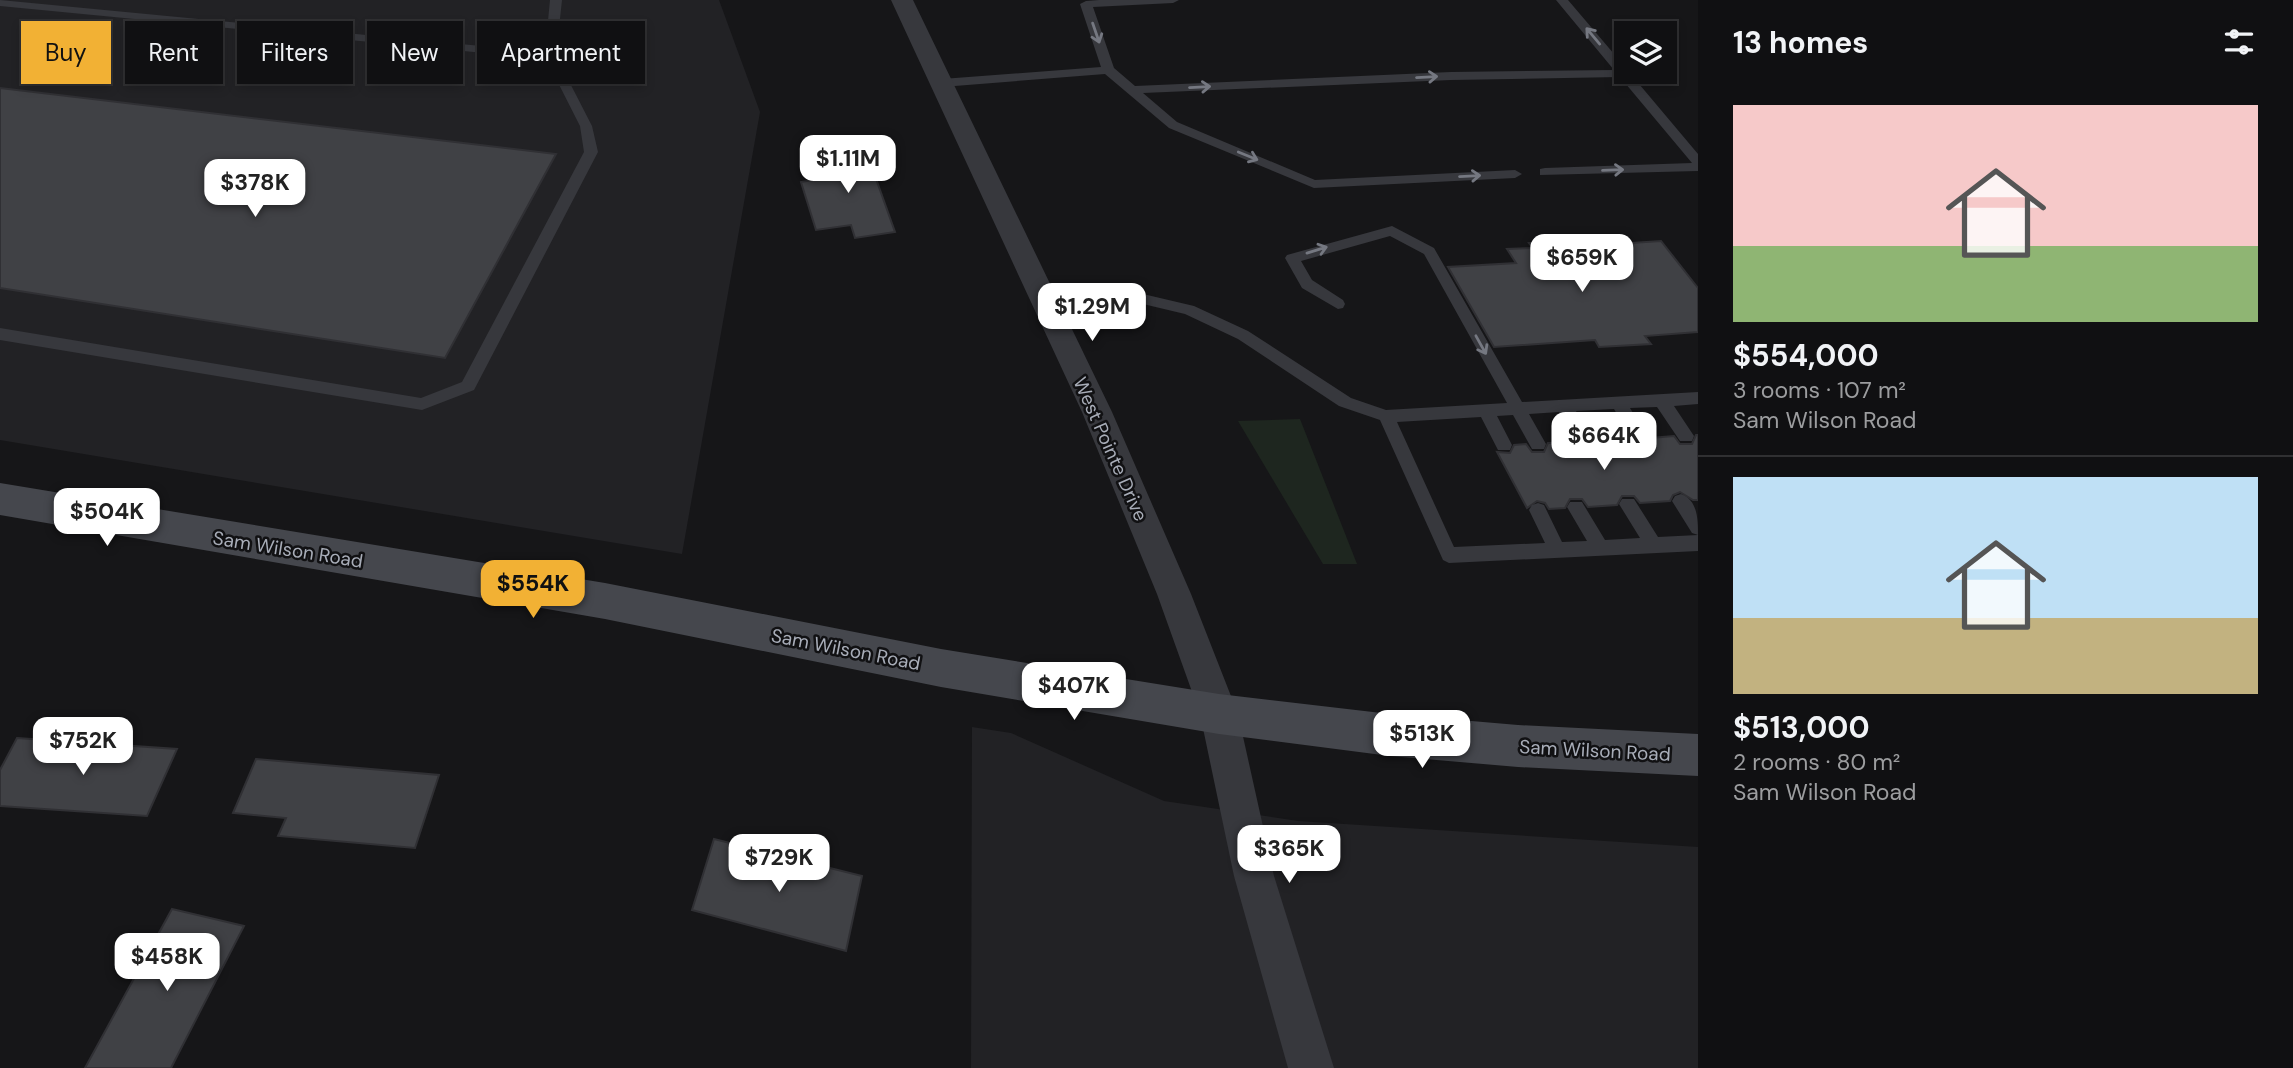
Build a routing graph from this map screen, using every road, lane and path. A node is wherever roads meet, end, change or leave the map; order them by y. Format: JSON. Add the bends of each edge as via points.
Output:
{"nodes":[{"id":1,"x":556,"y":0,"type":"edge"},
{"id":2,"x":902,"y":0,"type":"edge"},
{"id":3,"x":1173,"y":0,"type":"edge"},
{"id":4,"x":1562,"y":0,"type":"edge"},
{"id":5,"x":0,"y":3,"type":"edge"},
{"id":6,"x":554,"y":21,"type":"edge"},
{"id":7,"x":477,"y":49,"type":"edge"},
{"id":8,"x":1614,"y":62,"type":"edge"},
{"id":9,"x":1108,"y":70,"type":"junction"},
{"id":10,"x":1614,"y":73,"type":"edge"},
{"id":11,"x":942,"y":83,"type":"junction"},
{"id":12,"x":564,"y":84,"type":"edge"},
{"id":13,"x":1632,"y":84,"type":"edge"},
{"id":14,"x":1132,"y":90,"type":"junction"},
{"id":15,"x":1698,"y":165,"type":"edge"},
{"id":16,"x":1545,"y":172,"type":"dead end"},
{"id":17,"x":1516,"y":174,"type":"dead end"},
{"id":18,"x":1338,"y":304,"type":"dead end"},
{"id":19,"x":1047,"y":307,"type":"junction"},
{"id":20,"x":0,"y":334,"type":"edge"},
{"id":21,"x":1698,"y":398,"type":"edge"},
{"id":22,"x":1661,"y":400,"type":"junction"},
{"id":23,"x":1618,"y":402,"type":"junction"},
{"id":24,"x":1564,"y":405,"type":"junction"},
{"id":25,"x":1516,"y":408,"type":"junction"},
{"id":26,"x":1486,"y":410,"type":"junction"},
{"id":27,"x":1386,"y":415,"type":"junction"},
{"id":28,"x":1686,"y":436,"type":"dead end"},
{"id":29,"x":1640,"y":438,"type":"dead end"},
{"id":30,"x":1586,"y":441,"type":"dead end"},
{"id":31,"x":1538,"y":444,"type":"dead end"},
{"id":32,"x":1504,"y":445,"type":"dead end"},
{"id":33,"x":0,"y":499,"type":"edge"},
{"id":34,"x":1681,"y":501,"type":"dead end"},
{"id":35,"x":1628,"y":504,"type":"dead end"},
{"id":36,"x":1576,"y":507,"type":"dead end"},
{"id":37,"x":1538,"y":510,"type":"dead end"},
{"id":38,"x":1698,"y":528,"type":"edge"},
{"id":39,"x":1698,"y":543,"type":"edge"},
{"id":40,"x":1653,"y":545,"type":"junction"},
{"id":41,"x":1600,"y":548,"type":"junction"},
{"id":42,"x":1558,"y":551,"type":"junction"},
{"id":43,"x":1219,"y":714,"type":"junction"},
{"id":44,"x":1698,"y":755,"type":"edge"},
{"id":45,"x":1311,"y":1068,"type":"edge"}],
"edges":[{"from":1,"to":6,"type":"lane"},
{"from":2,"to":11,"type":"street","name":"West Pointe Drive"},
{"from":3,"to":9,"type":"lane","one_way":true,"via":[[1086,4]]},
{"from":8,"to":4,"type":"lane","one_way":true},
{"from":5,"to":7,"type":"lane"},
{"from":9,"to":11,"type":"lane"},
{"from":9,"to":14,"type":"lane"},
{"from":14,"to":10,"type":"lane","one_way":true},
{"from":11,"to":19,"type":"street","name":"West Pointe Drive"},
{"from":12,"to":20,"type":"lane","via":[[586,126],[592,152],[468,386],[422,404]]},
{"from":13,"to":15,"type":"lane"},
{"from":14,"to":17,"type":"lane","one_way":true,"via":[[1173,125],[1314,184]]},
{"from":16,"to":15,"type":"lane","one_way":true},
{"from":18,"to":25,"type":"lane","one_way":true,"via":[[1307,284],[1292,258],[1392,231],[1429,251]]},
{"from":19,"to":27,"type":"lane","via":[[1143,299],[1180,307],[1243,335],[1345,402]]},
{"from":19,"to":43,"type":"street","name":"West Pointe Drive","via":[[1169,582]]},
{"from":21,"to":22,"type":"lane"},
{"from":22,"to":23,"type":"lane"},
{"from":22,"to":28,"type":"lane"},
{"from":23,"to":24,"type":"lane"},
{"from":23,"to":29,"type":"lane"},
{"from":24,"to":25,"type":"lane"},
{"from":24,"to":30,"type":"lane"},
{"from":25,"to":26,"type":"lane"},
{"from":25,"to":31,"type":"lane"},
{"from":26,"to":27,"type":"lane"},
{"from":26,"to":32,"type":"lane"},
{"from":27,"to":42,"type":"lane","via":[[1449,555]]},
{"from":33,"to":43,"type":"street","name":"Sam Wilson Road","via":[[605,601],[941,668]]},
{"from":34,"to":38,"type":"lane"},
{"from":35,"to":40,"type":"lane"},
{"from":36,"to":41,"type":"lane"},
{"from":37,"to":42,"type":"lane"},
{"from":39,"to":40,"type":"lane"},
{"from":40,"to":41,"type":"lane"},
{"from":41,"to":42,"type":"lane"},
{"from":43,"to":44,"type":"street","name":"Sam Wilson Road","via":[[1505,745]]},
{"from":43,"to":45,"type":"street","name":"West Pointe Drive","via":[[1254,876]]}]}
